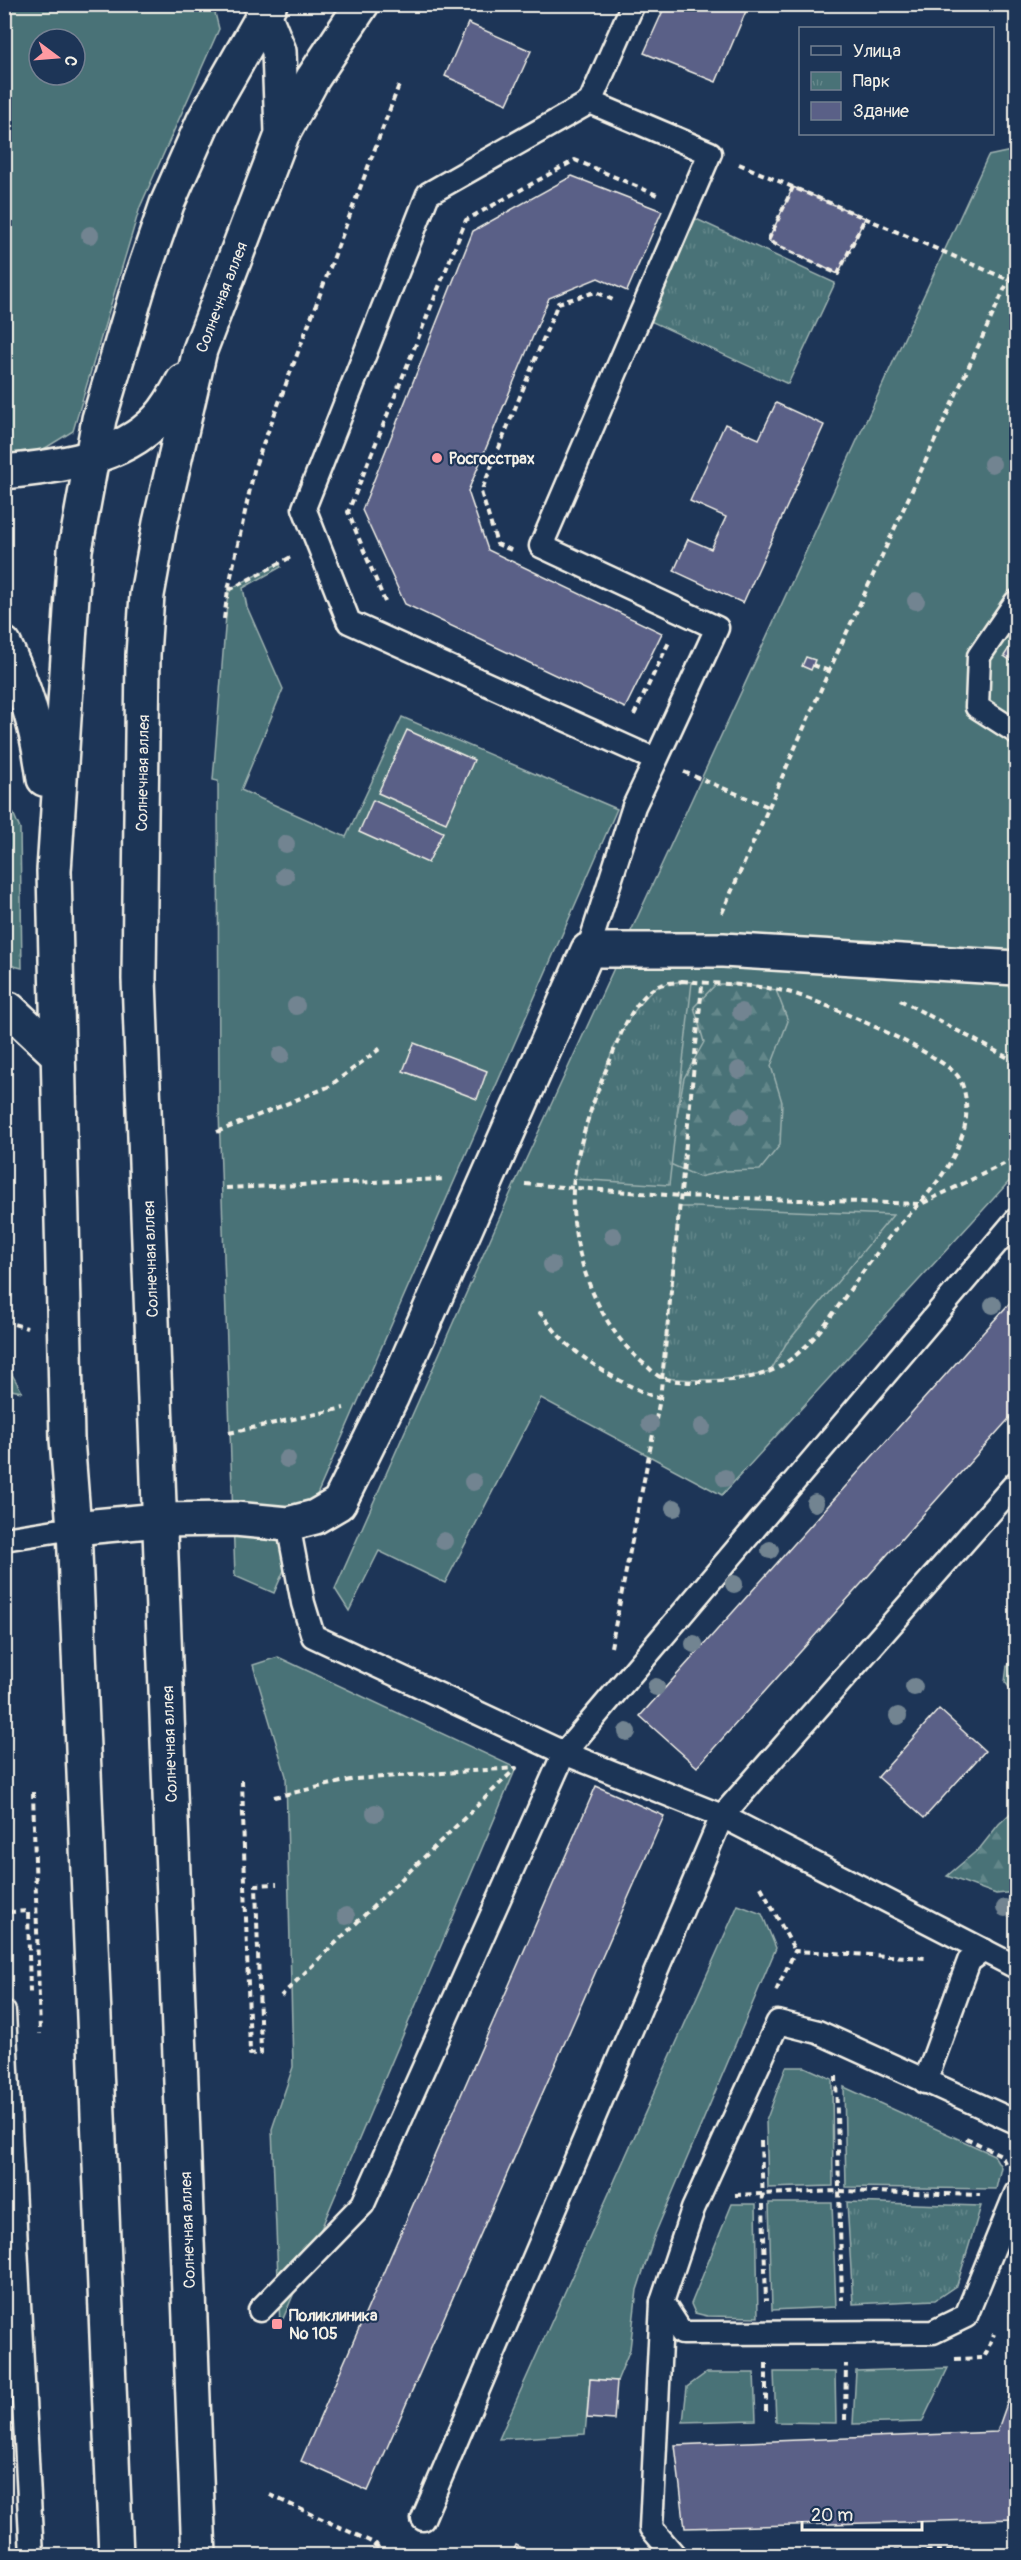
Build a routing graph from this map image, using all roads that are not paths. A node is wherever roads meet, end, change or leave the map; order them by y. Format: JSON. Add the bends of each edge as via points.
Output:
{"nodes":[{"id":1,"x":362,"y":4,"type":"edge"},
{"id":2,"x":633,"y":4,"type":"edge"},
{"id":3,"x":265,"y":7,"type":"edge"},
{"id":4,"x":590,"y":102,"type":"junction"},
{"id":5,"x":282,"y":135,"type":"junction"},
{"id":6,"x":200,"y":350,"type":"junction"},
{"id":7,"x":93,"y":455,"type":"junction"},
{"id":8,"x":4,"y":472,"type":"edge"},
{"id":9,"x":1017,"y":602,"type":"edge"},
{"id":10,"x":4,"y":644,"type":"edge"},
{"id":11,"x":1017,"y":732,"type":"edge"},
{"id":12,"x":656,"y":760,"type":"junction"},
{"id":13,"x":54,"y":870,"type":"junction"},
{"id":14,"x":588,"y":950,"type":"junction"},
{"id":15,"x":1017,"y":968,"type":"edge"},
{"id":16,"x":4,"y":1008,"type":"edge"},
{"id":17,"x":56,"y":1053,"type":"junction"},
{"id":18,"x":1017,"y":1220,"type":"edge"},
{"id":19,"x":1017,"y":1483,"type":"edge"},
{"id":20,"x":159,"y":1520,"type":"junction"},
{"id":21,"x":288,"y":1524,"type":"junction"},
{"id":22,"x":74,"y":1528,"type":"junction"},
{"id":23,"x":4,"y":1539,"type":"edge"},
{"id":24,"x":564,"y":1753,"type":"junction"},
{"id":25,"x":722,"y":1816,"type":"junction"},
{"id":26,"x":984,"y":1950,"type":"junction"},
{"id":27,"x":1017,"y":1966,"type":"edge"},
{"id":28,"x":4,"y":2012,"type":"edge"},
{"id":29,"x":925,"y":2082,"type":"junction"},
{"id":30,"x":1017,"y":2122,"type":"edge"},
{"id":31,"x":7,"y":2139,"type":"edge"},
{"id":32,"x":1017,"y":2193,"type":"edge"},
{"id":33,"x":662,"y":2302,"type":"junction"},
{"id":34,"x":260,"y":2310,"type":"dead end"},
{"id":35,"x":423,"y":2519,"type":"dead end"},
{"id":36,"x":32,"y":2556,"type":"edge"},
{"id":37,"x":116,"y":2556,"type":"edge"},
{"id":38,"x":200,"y":2556,"type":"edge"},
{"id":39,"x":675,"y":2556,"type":"edge"}],
"edges":[{"from":1,"to":5,"type":"main road","name":"Солнечная аллея","via":[[313,78]]},
{"from":2,"to":4,"type":"lane"},
{"from":3,"to":5,"type":"main road","via":[[279,51]]},
{"from":3,"to":7,"type":"main road","via":[[204,120],[167,204],[106,394]]},
{"from":4,"to":12,"type":"lane","via":[[710,153],[541,546],[717,628]]},
{"from":4,"to":12,"type":"lane","via":[[428,194],[304,508],[349,622]]},
{"from":5,"to":6,"type":"main road","name":"Солнечная аллея"},
{"from":6,"to":7,"type":"main road","via":[[158,419],[139,436]]},
{"from":6,"to":20,"type":"main road","name":"Солнечная аллея","via":[[160,523],[147,595],[143,655],[139,980]]},
{"from":7,"to":8,"type":"main road","via":[[46,468]]},
{"from":7,"to":13,"type":"main road","via":[[75,550]]},
{"from":9,"to":11,"type":"lane","via":[[979,656],[977,707]]},
{"from":10,"to":13,"type":"main road","via":[[24,684],[39,738]]},
{"from":12,"to":14,"type":"lane","via":[[634,806]]},
{"from":13,"to":17,"type":"main road"},
{"from":14,"to":15,"type":"main road","via":[[706,950]]},
{"from":14,"to":21,"type":"main road","via":[[391,1398],[339,1503],[315,1517]]},
{"from":16,"to":17,"type":"main road"},
{"from":17,"to":22,"type":"main road","via":[[67,1439]]},
{"from":18,"to":24,"type":"lane"},
{"from":19,"to":25,"type":"lane"},
{"from":20,"to":21,"type":"main road","via":[[235,1519]]},
{"from":20,"to":22,"type":"main road"},
{"from":20,"to":38,"type":"main road","name":"Солнечная аллея"},
{"from":21,"to":24,"type":"lane","via":[[313,1636]]},
{"from":22,"to":23,"type":"lane"},
{"from":22,"to":37,"type":"main road"},
{"from":24,"to":25,"type":"lane"},
{"from":24,"to":34,"type":"lane","via":[[363,2204]]},
{"from":25,"to":26,"type":"lane"},
{"from":25,"to":35,"type":"lane"},
{"from":26,"to":27,"type":"lane"},
{"from":26,"to":29,"type":"lane","via":[[969,1961]]},
{"from":28,"to":31,"type":"lane"},
{"from":29,"to":30,"type":"lane"},
{"from":29,"to":33,"type":"lane","via":[[818,2032],[778,2022],[693,2209]]},
{"from":31,"to":36,"type":"lane"},
{"from":32,"to":33,"type":"lane","via":[[966,2316],[933,2332],[682,2333]]},
{"from":33,"to":39,"type":"lane","via":[[651,2528]]}]}
